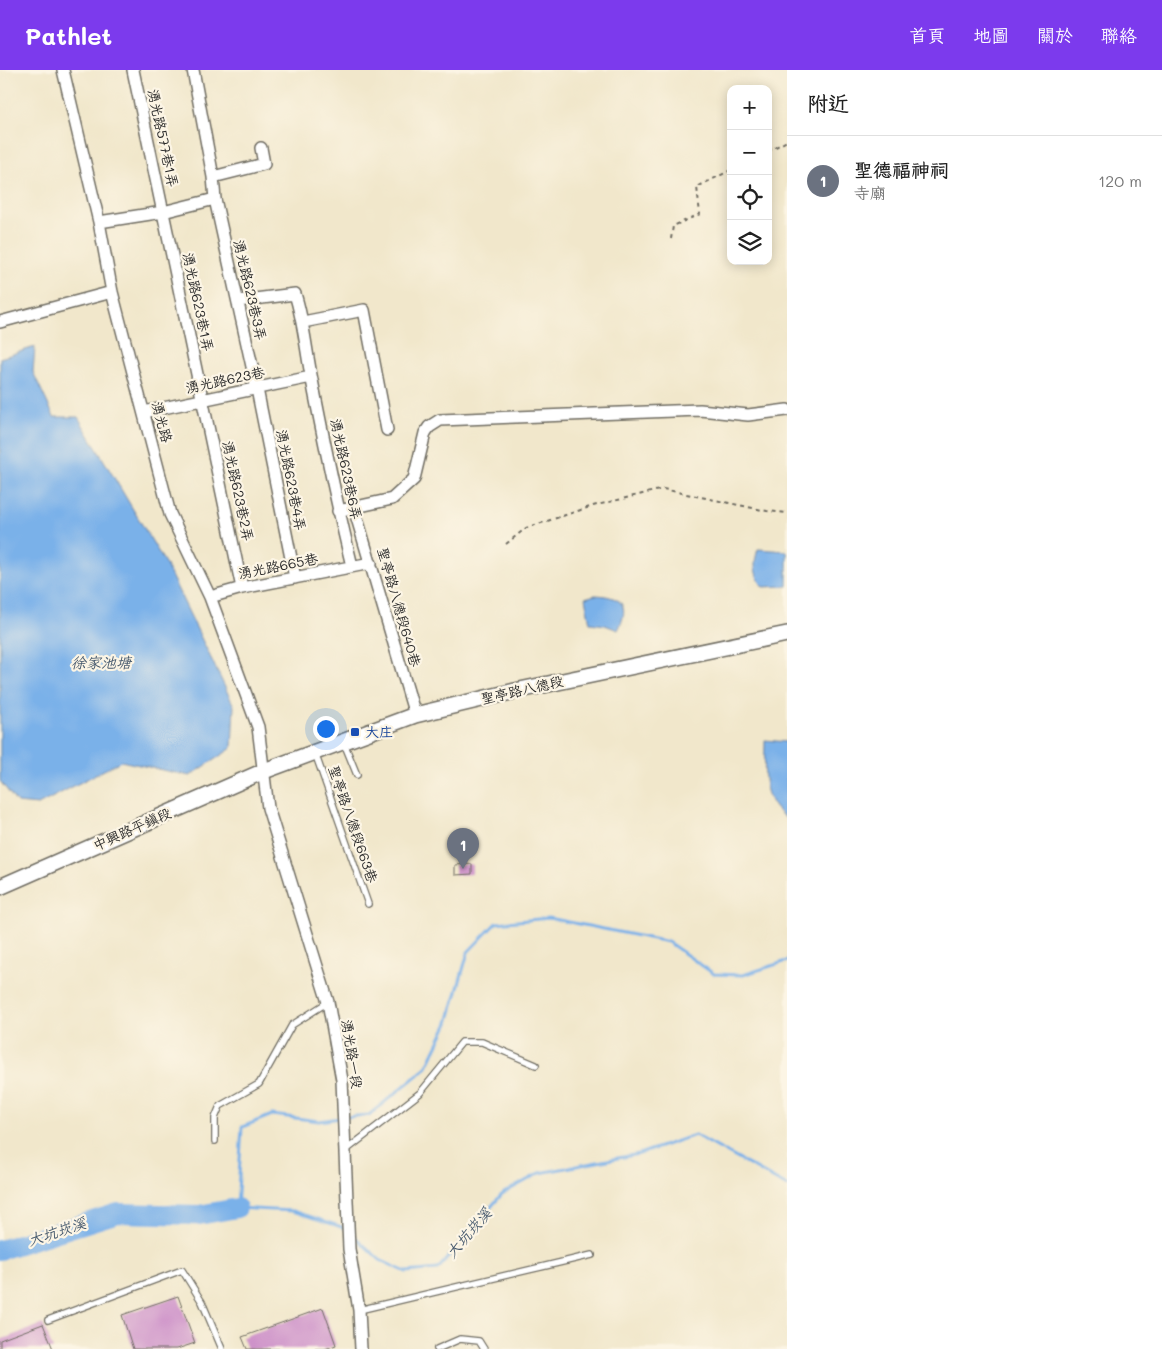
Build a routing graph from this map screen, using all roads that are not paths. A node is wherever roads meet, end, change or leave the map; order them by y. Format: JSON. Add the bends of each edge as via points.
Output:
{"nodes":[{"id":1,"x":63,"y":70,"type":"edge"},
{"id":2,"x":133,"y":70,"type":"edge"},
{"id":3,"x":193,"y":70,"type":"edge"},
{"id":4,"x":260,"y":148,"type":"dead end"},
{"id":5,"x":213,"y":177,"type":"junction"},
{"id":6,"x":214,"y":199,"type":"junction"},
{"id":7,"x":163,"y":212,"type":"junction"},
{"id":8,"x":99,"y":222,"type":"junction"},
{"id":9,"x":112,"y":292,"type":"junction"},
{"id":10,"x":238,"y":301,"type":"junction"},
{"id":11,"x":0,"y":322,"type":"edge"},
{"id":12,"x":303,"y":322,"type":"junction"},
{"id":13,"x":312,"y":378,"type":"junction"},
{"id":14,"x":257,"y":389,"type":"junction"},
{"id":15,"x":204,"y":400,"type":"junction"},
{"id":16,"x":787,"y":410,"type":"edge"},
{"id":17,"x":144,"y":412,"type":"junction"},
{"id":18,"x":387,"y":430,"type":"dead end"},
{"id":19,"x":354,"y":508,"type":"junction"},
{"id":20,"x":338,"y":511,"type":"junction"},
{"id":21,"x":371,"y":563,"type":"junction"},
{"id":22,"x":352,"y":566,"type":"junction"},
{"id":23,"x":295,"y":578,"type":"junction"},
{"id":24,"x":242,"y":588,"type":"junction"},
{"id":25,"x":210,"y":597,"type":"junction"},
{"id":26,"x":787,"y":634,"type":"edge"},
{"id":27,"x":415,"y":715,"type":"junction"},
{"id":28,"x":343,"y":741,"type":"junction"},
{"id":29,"x":315,"y":753,"type":"junction"},
{"id":30,"x":264,"y":772,"type":"junction"},
{"id":31,"x":358,"y":774,"type":"dead end"},
{"id":32,"x":0,"y":887,"type":"edge"},
{"id":33,"x":368,"y":904,"type":"dead end"},
{"id":34,"x":328,"y":1002,"type":"junction"},
{"id":35,"x":536,"y":1065,"type":"dead end"},
{"id":36,"x":215,"y":1142,"type":"dead end"},
{"id":37,"x":345,"y":1151,"type":"junction"},
{"id":38,"x":592,"y":1255,"type":"dead end"},
{"id":39,"x":359,"y":1310,"type":"junction"},
{"id":40,"x":48,"y":1320,"type":"dead end"},
{"id":41,"x":222,"y":1349,"type":"edge"},
{"id":42,"x":360,"y":1349,"type":"edge"},
{"id":43,"x":437,"y":1349,"type":"edge"},
{"id":44,"x":484,"y":1349,"type":"edge"}],
"edges":[{"from":1,"to":8,"type":"street","name":"湧光路"},
{"from":2,"to":7,"type":"street","name":"湧光路577巷1弄"},
{"from":3,"to":5,"type":"street","name":"湧光路623巷3弄"},
{"from":4,"to":5,"type":"street","via":[[264,164]]},
{"from":5,"to":6,"type":"street","name":"湧光路623巷3弄"},
{"from":6,"to":7,"type":"street"},
{"from":6,"to":10,"type":"street","name":"湧光路623巷3弄"},
{"from":7,"to":8,"type":"street"},
{"from":7,"to":15,"type":"street","name":"湧光路623巷1弄"},
{"from":8,"to":9,"type":"street","name":"湧光路"},
{"from":9,"to":11,"type":"street"},
{"from":9,"to":17,"type":"street","name":"湧光路"},
{"from":10,"to":12,"type":"street","name":"湧光路623巷6弄","via":[[295,294]]},
{"from":10,"to":14,"type":"street","name":"湧光路623巷3弄"},
{"from":12,"to":13,"type":"street","name":"湧光路623巷6弄"},
{"from":12,"to":18,"type":"street","via":[[364,310]]},
{"from":13,"to":14,"type":"street","name":"湧光路623巷"},
{"from":13,"to":20,"type":"street","name":"湧光路623巷6弄"},
{"from":14,"to":15,"type":"street","name":"湧光路623巷"},
{"from":14,"to":23,"type":"street","name":"湧光路623巷4弄"},
{"from":15,"to":17,"type":"street","name":"湧光路623巷"},
{"from":15,"to":24,"type":"street","name":"湧光路623巷2弄"},
{"from":16,"to":19,"type":"street","via":[[748,414],[700,410],[440,420],[425,433],[414,479],[392,499]]},
{"from":17,"to":25,"type":"street","name":"湧光路","via":[[170,514]]},
{"from":19,"to":20,"type":"street"},
{"from":19,"to":21,"type":"street","name":"聖亭路八德段640巷"},
{"from":20,"to":22,"type":"street","name":"湧光路623巷6弄"},
{"from":21,"to":22,"type":"street","name":"湧光路665巷"},
{"from":21,"to":27,"type":"street","name":"聖亭路八德段640巷"},
{"from":22,"to":23,"type":"street","name":"湧光路665巷"},
{"from":23,"to":24,"type":"street","name":"湧光路665巷"},
{"from":24,"to":25,"type":"street","name":"湧光路665巷"},
{"from":25,"to":30,"type":"street","name":"湧光路","via":[[258,727]]},
{"from":26,"to":27,"type":"street","name":"聖亭路八德段"},
{"from":27,"to":28,"type":"street","name":"聖亭路八德段"},
{"from":28,"to":29,"type":"street","name":"聖亭路八德段"},
{"from":28,"to":31,"type":"lane"},
{"from":29,"to":30,"type":"street","name":"聖亭路八德段"},
{"from":29,"to":33,"type":"lane","name":"聖亭路八德段663巷"},
{"from":30,"to":32,"type":"street","name":"中興路平鎮段"},
{"from":30,"to":34,"type":"street","name":"湧光路一段","via":[[268,808]]},
{"from":34,"to":36,"type":"lane","via":[[292,1025],[259,1084],[220,1106],[215,1118]]},
{"from":34,"to":37,"type":"street","name":"湧光路一段","via":[[342,1080]]},
{"from":35,"to":37,"type":"lane","via":[[482,1042],[462,1042],[420,1093]]},
{"from":37,"to":39,"type":"street","name":"湧光路一段","via":[[349,1249]]},
{"from":38,"to":39,"type":"lane"},
{"from":39,"to":42,"type":"street","name":"湧光路一段"},
{"from":40,"to":41,"type":"lane","via":[[182,1270],[202,1302]]},
{"from":43,"to":44,"type":"lane","via":[[460,1339],[479,1341]]}]}
